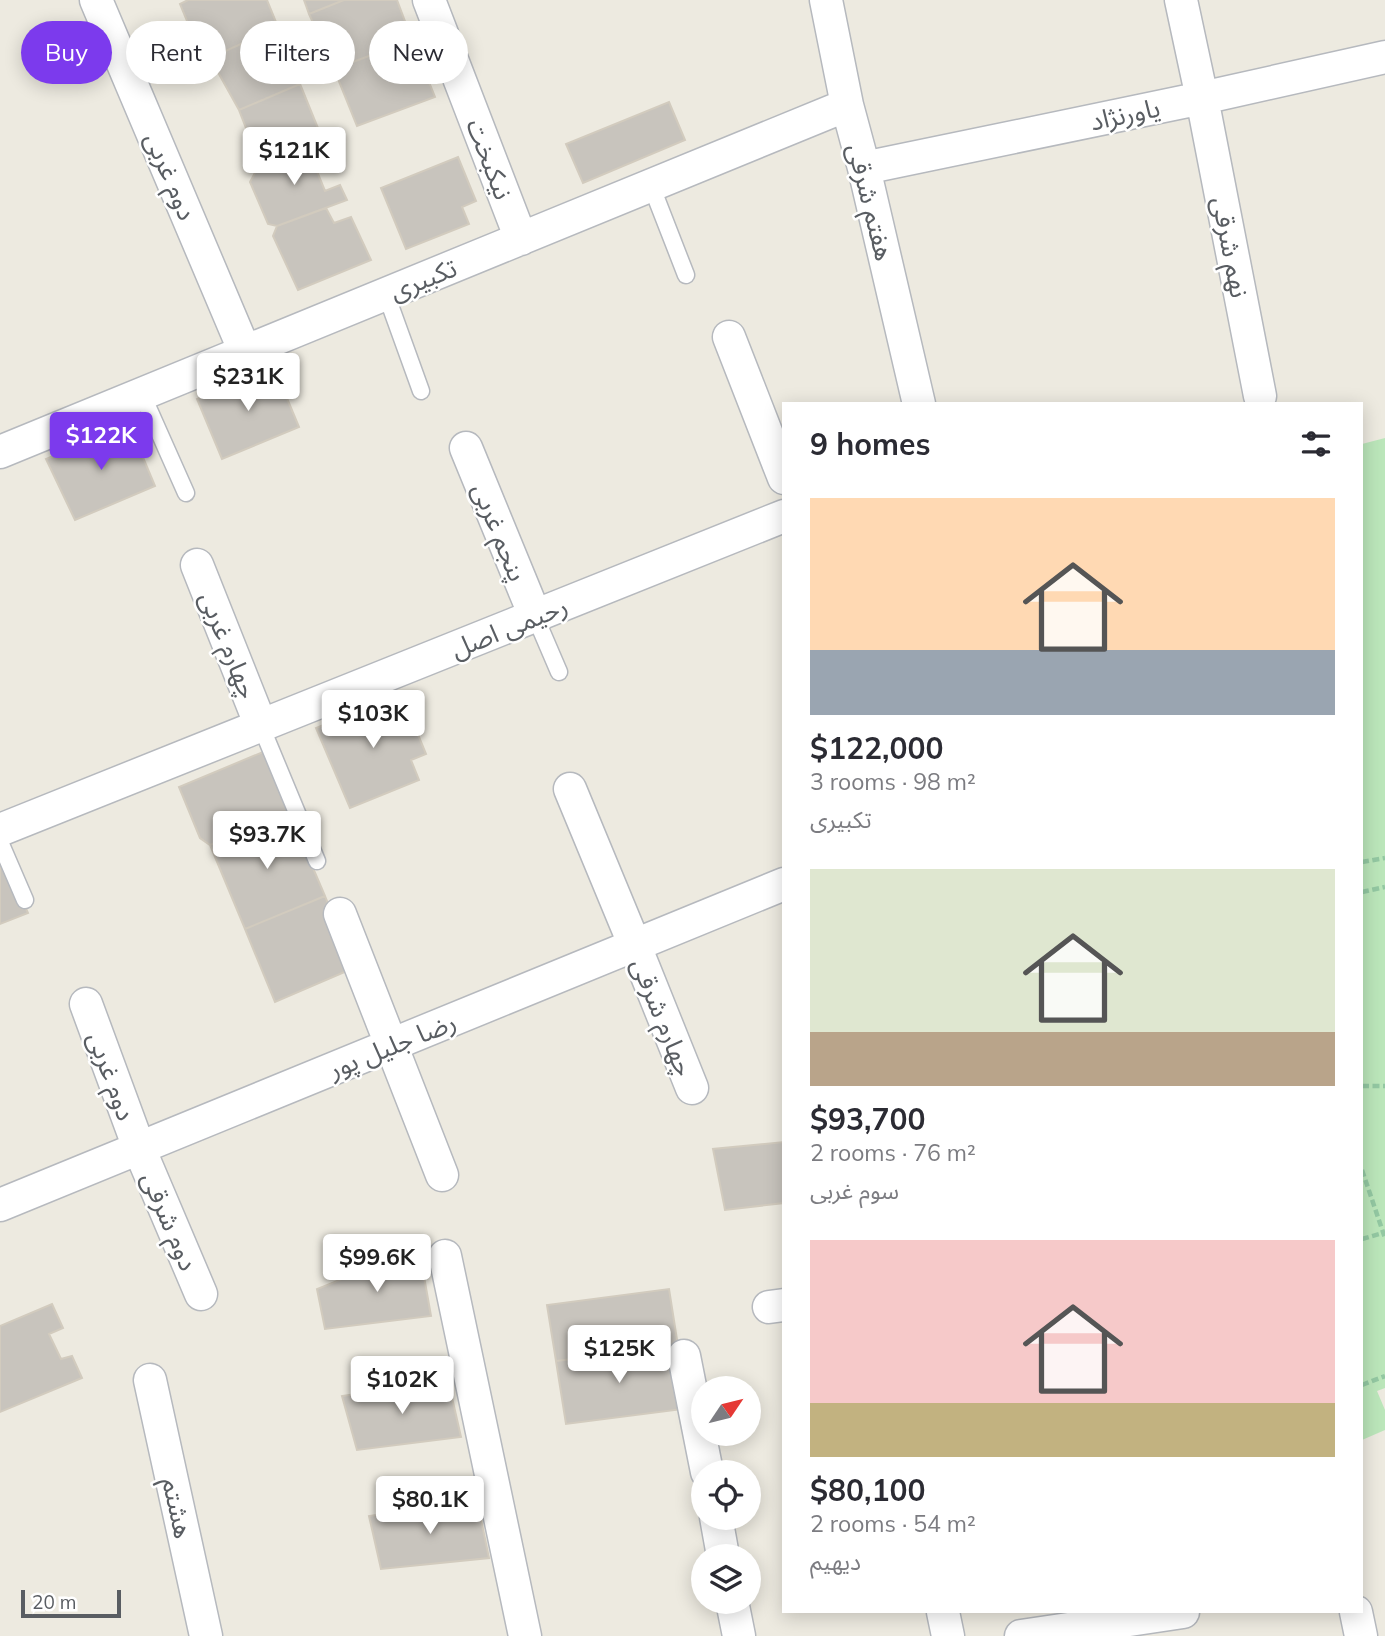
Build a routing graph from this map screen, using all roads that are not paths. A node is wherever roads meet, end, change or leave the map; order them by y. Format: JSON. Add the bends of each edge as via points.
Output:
{"nodes":[{"id":1,"x":96,"y":0,"type":"edge"},
{"id":2,"x":429,"y":0,"type":"edge"},
{"id":3,"x":826,"y":0,"type":"edge"},
{"id":4,"x":1181,"y":0,"type":"edge"},
{"id":5,"x":1385,"y":57,"type":"edge"},
{"id":6,"x":1202,"y":98,"type":"junction"},
{"id":7,"x":847,"y":105,"type":"junction"},
{"id":8,"x":864,"y":168,"type":"junction"},
{"id":9,"x":651,"y":185,"type":"junction"},
{"id":10,"x":520,"y":239,"type":"junction"},
{"id":11,"x":686,"y":275,"type":"dead end"},
{"id":12,"x":386,"y":294,"type":"junction"},
{"id":13,"x":729,"y":337,"type":"dead end"},
{"id":14,"x":245,"y":352,"type":"junction"},
{"id":15,"x":421,"y":391,"type":"dead end"},
{"id":16,"x":142,"y":394,"type":"junction"},
{"id":17,"x":1260,"y":396,"type":"dead end"},
{"id":18,"x":919,"y":402,"type":"edge"},
{"id":19,"x":466,"y":448,"type":"dead end"},
{"id":20,"x":0,"y":452,"type":"edge"},
{"id":21,"x":782,"y":473,"type":"edge"},
{"id":22,"x":186,"y":493,"type":"dead end"},
{"id":23,"x":782,"y":517,"type":"edge"},
{"id":24,"x":197,"y":565,"type":"dead end"},
{"id":25,"x":535,"y":616,"type":"junction"},
{"id":26,"x":559,"y":672,"type":"dead end"},
{"id":27,"x":261,"y":726,"type":"junction"},
{"id":28,"x":569,"y":789,"type":"dead end"},
{"id":29,"x":0,"y":830,"type":"edge"},
{"id":30,"x":0,"y":842,"type":"edge"},
{"id":31,"x":317,"y":862,"type":"dead end"},
{"id":32,"x":782,"y":885,"type":"edge"},
{"id":33,"x":25,"y":900,"type":"dead end"},
{"id":34,"x":340,"y":914,"type":"dead end"},
{"id":35,"x":635,"y":946,"type":"junction"},
{"id":36,"x":86,"y":1004,"type":"dead end"},
{"id":37,"x":392,"y":1045,"type":"junction"},
{"id":38,"x":692,"y":1088,"type":"dead end"},
{"id":39,"x":139,"y":1148,"type":"junction"},
{"id":40,"x":442,"y":1175,"type":"dead end"},
{"id":41,"x":0,"y":1205,"type":"edge"},
{"id":42,"x":445,"y":1256,"type":"dead end"},
{"id":43,"x":201,"y":1294,"type":"dead end"},
{"id":44,"x":684,"y":1356,"type":"dead end"},
{"id":45,"x":149,"y":1380,"type":"dead end"},
{"id":46,"x":705,"y":1460,"type":"edge"},
{"id":47,"x":943,"y":1613,"type":"edge"},
{"id":48,"x":1177,"y":1613,"type":"edge"},
{"id":49,"x":1356,"y":1613,"type":"edge"},
{"id":50,"x":735,"y":1614,"type":"edge"},
{"id":51,"x":1065,"y":1633,"type":"edge"},
{"id":52,"x":206,"y":1636,"type":"edge"},
{"id":53,"x":525,"y":1636,"type":"edge"},
{"id":54,"x":739,"y":1636,"type":"edge"},
{"id":55,"x":948,"y":1636,"type":"edge"},
{"id":56,"x":1021,"y":1636,"type":"edge"},
{"id":57,"x":1361,"y":1636,"type":"edge"}],
"edges":[{"from":1,"to":14,"type":"street","name":"دوم غربی"},
{"from":2,"to":10,"type":"street","name":"نیکبخت"},
{"from":3,"to":7,"type":"street","name":"هفتم شرقی"},
{"from":4,"to":6,"type":"street","name":"نهم شرقی"},
{"from":5,"to":6,"type":"street","name":"یاورنژاد"},
{"from":6,"to":8,"type":"street","name":"یاورنژاد"},
{"from":6,"to":17,"type":"street","name":"نهم شرقی"},
{"from":7,"to":8,"type":"street","name":"هفتم شرقی"},
{"from":7,"to":9,"type":"street","name":"تکبیری"},
{"from":8,"to":18,"type":"street","name":"هفتم شرقی"},
{"from":9,"to":10,"type":"street","name":"تکبیری"},
{"from":9,"to":11,"type":"lane"},
{"from":10,"to":12,"type":"street","name":"تکبیری"},
{"from":12,"to":14,"type":"street","name":"تکبیری"},
{"from":12,"to":15,"type":"lane"},
{"from":13,"to":21,"type":"street"},
{"from":14,"to":16,"type":"street","name":"تکبیری"},
{"from":16,"to":20,"type":"street","name":"تکبیری"},
{"from":16,"to":22,"type":"lane"},
{"from":19,"to":25,"type":"street","name":"پنجم غربی"},
{"from":23,"to":25,"type":"street","name":"رحیمی اصل"},
{"from":24,"to":27,"type":"street","name":"چهارم غربی"},
{"from":25,"to":26,"type":"lane"},
{"from":25,"to":27,"type":"street","name":"رحیمی اصل"},
{"from":27,"to":29,"type":"street","name":"رحیمی اصل"},
{"from":27,"to":31,"type":"lane"},
{"from":28,"to":35,"type":"street"},
{"from":30,"to":33,"type":"lane"},
{"from":32,"to":35,"type":"street","name":"رضا جلیل پور"},
{"from":34,"to":37,"type":"street"},
{"from":35,"to":37,"type":"street","name":"رضا جلیل پور"},
{"from":35,"to":38,"type":"street","name":"چهارم شرقی"},
{"from":36,"to":39,"type":"street","name":"دوم غربی"},
{"from":37,"to":39,"type":"street","name":"رضا جلیل پور"},
{"from":37,"to":40,"type":"street"},
{"from":39,"to":41,"type":"street","name":"رضا جلیل پور"},
{"from":39,"to":43,"type":"street","name":"دوم شرقی"},
{"from":42,"to":53,"type":"street"},
{"from":44,"to":46,"type":"street"},
{"from":45,"to":52,"type":"street","name":"هشتم"},
{"from":47,"to":55,"type":"street"},
{"from":48,"to":51,"type":"street"},
{"from":49,"to":57,"type":"street"},
{"from":50,"to":54,"type":"street"},
{"from":51,"to":56,"type":"street"}]}
